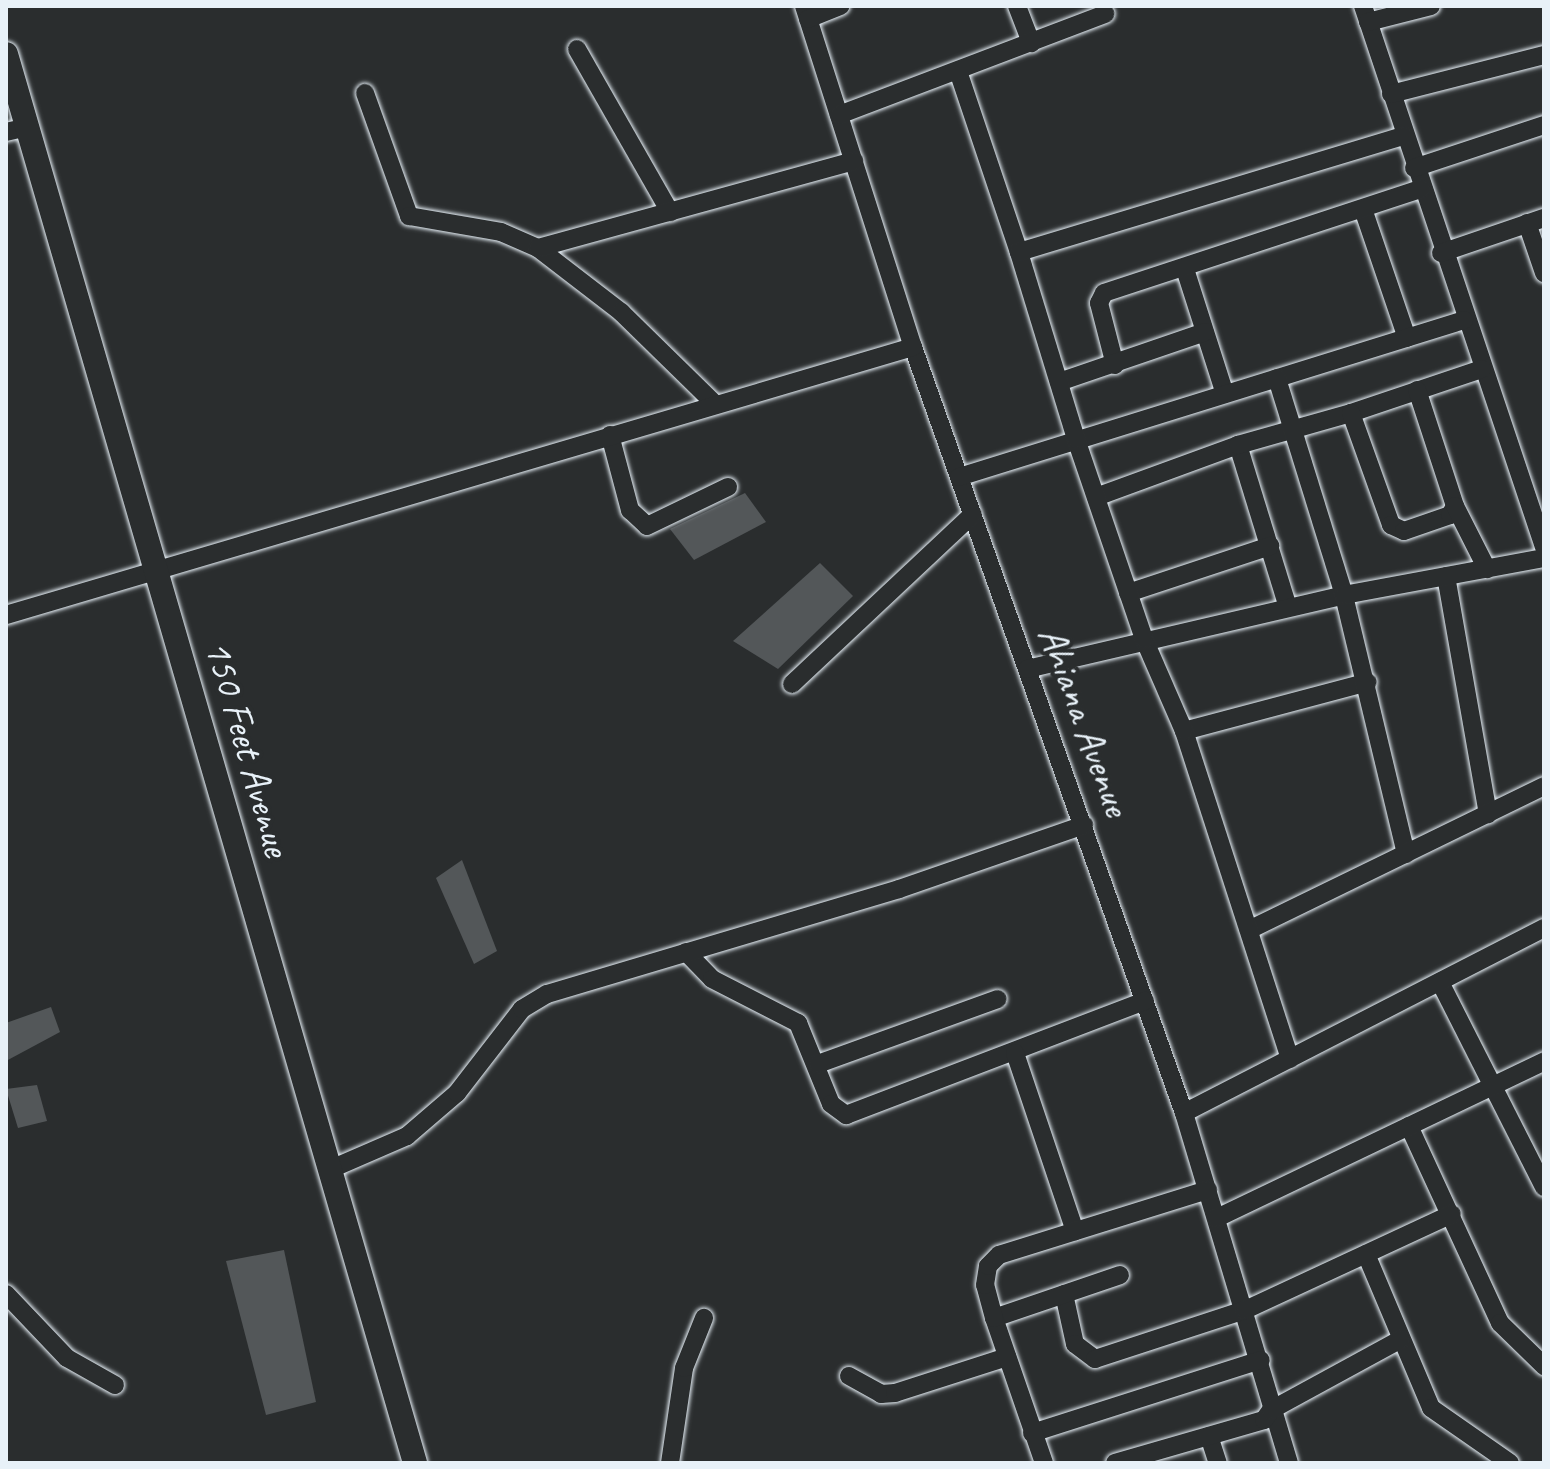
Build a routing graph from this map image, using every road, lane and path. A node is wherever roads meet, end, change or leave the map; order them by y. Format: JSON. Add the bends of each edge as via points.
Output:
{"nodes":[{"id":1,"x":841,"y":6,"type":"edge"},
{"id":2,"x":1017,"y":6,"type":"edge"},
{"id":3,"x":1431,"y":6,"type":"edge"},
{"id":4,"x":806,"y":12,"type":"edge"},
{"id":5,"x":1105,"y":14,"type":"dead end"},
{"id":6,"x":1365,"y":14,"type":"edge"},
{"id":7,"x":1031,"y":43,"type":"junction"},
{"id":8,"x":577,"y":49,"type":"dead end"},
{"id":9,"x":6,"y":54,"type":"edge"},
{"id":10,"x":1544,"y":55,"type":"edge"},
{"id":11,"x":958,"y":71,"type":"junction"},
{"id":12,"x":365,"y":93,"type":"dead end"},
{"id":13,"x":1391,"y":94,"type":"junction"},
{"id":14,"x":839,"y":115,"type":"junction"},
{"id":15,"x":1544,"y":125,"type":"edge"},
{"id":16,"x":17,"y":129,"type":"edge"},
{"id":17,"x":1404,"y":136,"type":"junction"},
{"id":18,"x":854,"y":161,"type":"junction"},
{"id":19,"x":1414,"y":168,"type":"junction"},
{"id":20,"x":1421,"y":189,"type":"junction"},
{"id":21,"x":1363,"y":209,"type":"junction"},
{"id":22,"x":670,"y":212,"type":"junction"},
{"id":23,"x":1535,"y":220,"type":"edge"},
{"id":24,"x":538,"y":248,"type":"junction"},
{"id":25,"x":1019,"y":252,"type":"junction"},
{"id":26,"x":1441,"y":253,"type":"junction"},
{"id":27,"x":1185,"y":269,"type":"junction"},
{"id":28,"x":1544,"y":273,"type":"edge"},
{"id":29,"x":1464,"y":320,"type":"junction"},
{"id":30,"x":1205,"y":332,"type":"junction"},
{"id":31,"x":1407,"y":338,"type":"junction"},
{"id":32,"x":913,"y":347,"type":"junction"},
{"id":33,"x":1115,"y":365,"type":"junction"},
{"id":34,"x":1482,"y":369,"type":"junction"},
{"id":35,"x":1277,"y":378,"type":"junction"},
{"id":36,"x":1059,"y":382,"type":"junction"},
{"id":37,"x":1417,"y":390,"type":"junction"},
{"id":38,"x":1225,"y":394,"type":"junction"},
{"id":39,"x":715,"y":404,"type":"junction"},
{"id":40,"x":1351,"y":413,"type":"junction"},
{"id":41,"x":1292,"y":428,"type":"junction"},
{"id":42,"x":610,"y":435,"type":"junction"},
{"id":43,"x":1076,"y":439,"type":"junction"},
{"id":44,"x":1238,"y":445,"type":"junction"},
{"id":45,"x":959,"y":477,"type":"junction"},
{"id":46,"x":728,"y":487,"type":"dead end"},
{"id":47,"x":1096,"y":497,"type":"junction"},
{"id":48,"x":1455,"y":506,"type":"junction"},
{"id":49,"x":973,"y":514,"type":"junction"},
{"id":50,"x":1270,"y":546,"type":"junction"},
{"id":51,"x":1544,"y":547,"type":"edge"},
{"id":52,"x":1544,"y":558,"type":"edge"},
{"id":53,"x":156,"y":567,"type":"junction"},
{"id":54,"x":1487,"y":569,"type":"junction"},
{"id":55,"x":1446,"y":576,"type":"junction"},
{"id":56,"x":1128,"y":593,"type":"junction"},
{"id":57,"x":1344,"y":595,"type":"junction"},
{"id":58,"x":1288,"y":608,"type":"junction"},
{"id":59,"x":6,"y":615,"type":"edge"},
{"id":60,"x":1144,"y":639,"type":"junction"},
{"id":61,"x":1027,"y":669,"type":"junction"},
{"id":62,"x":1368,"y":682,"type":"junction"},
{"id":63,"x":792,"y":684,"type":"dead end"},
{"id":64,"x":1184,"y":731,"type":"junction"},
{"id":65,"x":1544,"y":786,"type":"edge"},
{"id":66,"x":1488,"y":814,"type":"junction"},
{"id":67,"x":1084,"y":825,"type":"junction"},
{"id":68,"x":1406,"y":854,"type":"junction"},
{"id":69,"x":1544,"y":928,"type":"edge"},
{"id":70,"x":1249,"y":930,"type":"junction"},
{"id":71,"x":686,"y":952,"type":"junction"},
{"id":72,"x":1440,"y":982,"type":"junction"},
{"id":73,"x":998,"y":999,"type":"dead end"},
{"id":74,"x":1145,"y":1001,"type":"junction"},
{"id":75,"x":1015,"y":1053,"type":"junction"},
{"id":76,"x":1290,"y":1059,"type":"junction"},
{"id":77,"x":1544,"y":1061,"type":"edge"},
{"id":78,"x":818,"y":1064,"type":"junction"},
{"id":79,"x":1493,"y":1086,"type":"junction"},
{"id":80,"x":1184,"y":1113,"type":"junction"},
{"id":81,"x":1409,"y":1126,"type":"junction"},
{"id":82,"x":331,"y":1169,"type":"junction"},
{"id":83,"x":1544,"y":1187,"type":"edge"},
{"id":84,"x":1208,"y":1190,"type":"junction"},
{"id":85,"x":1452,"y":1214,"type":"junction"},
{"id":86,"x":1217,"y":1218,"type":"junction"},
{"id":87,"x":1075,"y":1231,"type":"junction"},
{"id":88,"x":1366,"y":1254,"type":"junction"},
{"id":89,"x":1120,"y":1275,"type":"dead end"},
{"id":90,"x":6,"y":1294,"type":"edge"},
{"id":91,"x":1064,"y":1294,"type":"junction"},
{"id":92,"x":1245,"y":1310,"type":"junction"},
{"id":93,"x":704,"y":1318,"type":"dead end"},
{"id":94,"x":994,"y":1318,"type":"junction"},
{"id":95,"x":1401,"y":1339,"type":"junction"},
{"id":96,"x":1007,"y":1357,"type":"junction"},
{"id":97,"x":1261,"y":1360,"type":"junction"},
{"id":98,"x":1544,"y":1366,"type":"edge"},
{"id":99,"x":849,"y":1376,"type":"dead end"},
{"id":100,"x":115,"y":1385,"type":"dead end"},
{"id":101,"x":1271,"y":1410,"type":"junction"},
{"id":102,"x":1032,"y":1433,"type":"junction"},
{"id":103,"x":1209,"y":1436,"type":"junction"},
{"id":104,"x":415,"y":1463,"type":"edge"},
{"id":105,"x":670,"y":1463,"type":"edge"},
{"id":106,"x":1044,"y":1463,"type":"edge"},
{"id":107,"x":1115,"y":1463,"type":"edge"},
{"id":108,"x":1218,"y":1463,"type":"edge"},
{"id":109,"x":1289,"y":1463,"type":"edge"},
{"id":110,"x":1510,"y":1463,"type":"edge"}],
"edges":[{"from":1,"to":4,"type":"street"},
{"from":2,"to":7,"type":"street"},
{"from":3,"to":6,"type":"street"},
{"from":4,"to":14,"type":"street","name":"Ahiana Avenue"},
{"from":5,"to":7,"type":"street"},
{"from":6,"to":13,"type":"street"},
{"from":7,"to":11,"type":"street"},
{"from":8,"to":22,"type":"street"},
{"from":9,"to":16,"type":"street","name":"150 Feet Avenue"},
{"from":10,"to":13,"type":"street"},
{"from":11,"to":14,"type":"street"},
{"from":11,"to":25,"type":"street"},
{"from":12,"to":24,"type":"street","via":[[409,216],[501,232]]},
{"from":13,"to":17,"type":"street"},
{"from":14,"to":18,"type":"street","name":"Ahiana Avenue"},
{"from":15,"to":19,"type":"street"},
{"from":16,"to":53,"type":"street","name":"150 Feet Avenue"},
{"from":17,"to":19,"type":"street"},
{"from":17,"to":25,"type":"street"},
{"from":18,"to":22,"type":"street"},
{"from":18,"to":32,"type":"street","name":"Ahiana Avenue"},
{"from":19,"to":20,"type":"street"},
{"from":20,"to":21,"type":"street"},
{"from":20,"to":26,"type":"street"},
{"from":21,"to":27,"type":"street"},
{"from":21,"to":31,"type":"street"},
{"from":22,"to":24,"type":"street"},
{"from":23,"to":26,"type":"street"},
{"from":23,"to":28,"type":"street"},
{"from":24,"to":39,"type":"street","via":[[621,312]]},
{"from":25,"to":36,"type":"street"},
{"from":26,"to":29,"type":"street"},
{"from":27,"to":30,"type":"street"},
{"from":27,"to":33,"type":"street","via":[[1101,296]]},
{"from":29,"to":31,"type":"street"},
{"from":29,"to":34,"type":"street"},
{"from":30,"to":33,"type":"street"},
{"from":30,"to":38,"type":"street"},
{"from":31,"to":35,"type":"street"},
{"from":32,"to":39,"type":"street"},
{"from":32,"to":45,"type":"street","name":"Ahiana Avenue"},
{"from":33,"to":36,"type":"street"},
{"from":34,"to":37,"type":"street"},
{"from":34,"to":51,"type":"street"},
{"from":35,"to":38,"type":"street"},
{"from":35,"to":41,"type":"street"},
{"from":36,"to":43,"type":"street"},
{"from":37,"to":40,"type":"street"},
{"from":37,"to":48,"type":"street"},
{"from":38,"to":43,"type":"street"},
{"from":39,"to":42,"type":"street"},
{"from":40,"to":41,"type":"street"},
{"from":40,"to":48,"type":"street","via":[[1395,529],[1450,515]]},
{"from":41,"to":44,"type":"street"},
{"from":41,"to":57,"type":"street"},
{"from":42,"to":46,"type":"street","via":[[630,510],[647,526]]},
{"from":42,"to":53,"type":"street"},
{"from":43,"to":45,"type":"street"},
{"from":43,"to":47,"type":"street"},
{"from":44,"to":47,"type":"street"},
{"from":44,"to":50,"type":"street"},
{"from":45,"to":49,"type":"street","name":"Ahiana Avenue"},
{"from":47,"to":56,"type":"street"},
{"from":48,"to":54,"type":"street"},
{"from":49,"to":61,"type":"street","name":"Ahiana Avenue"},
{"from":49,"to":63,"type":"street"},
{"from":50,"to":56,"type":"street"},
{"from":50,"to":58,"type":"street"},
{"from":52,"to":54,"type":"street"},
{"from":53,"to":59,"type":"street"},
{"from":53,"to":82,"type":"street","name":"150 Feet Avenue"},
{"from":54,"to":55,"type":"street"},
{"from":55,"to":57,"type":"street"},
{"from":55,"to":66,"type":"street"},
{"from":56,"to":60,"type":"street"},
{"from":57,"to":58,"type":"street"},
{"from":57,"to":62,"type":"street"},
{"from":58,"to":60,"type":"street"},
{"from":60,"to":61,"type":"street"},
{"from":60,"to":64,"type":"street"},
{"from":61,"to":67,"type":"street","name":"Ahiana Avenue"},
{"from":62,"to":64,"type":"street"},
{"from":62,"to":68,"type":"street"},
{"from":64,"to":70,"type":"street"},
{"from":65,"to":66,"type":"street"},
{"from":66,"to":68,"type":"street"},
{"from":67,"to":71,"type":"street"},
{"from":67,"to":74,"type":"street","name":"Ahiana Avenue"},
{"from":68,"to":70,"type":"street"},
{"from":69,"to":72,"type":"street"},
{"from":70,"to":76,"type":"street"},
{"from":71,"to":78,"type":"street","via":[[712,979],[798,1023]]},
{"from":71,"to":82,"type":"street","via":[[547,994],[522,1009],[447,1102],[407,1136]]},
{"from":72,"to":76,"type":"street"},
{"from":72,"to":79,"type":"street"},
{"from":73,"to":78,"type":"street"},
{"from":74,"to":75,"type":"street"},
{"from":74,"to":80,"type":"street","name":"Ahiana Avenue"},
{"from":75,"to":78,"type":"street","via":[[846,1115],[831,1104]]},
{"from":75,"to":87,"type":"street"},
{"from":76,"to":80,"type":"street"},
{"from":77,"to":79,"type":"street"},
{"from":79,"to":81,"type":"street"},
{"from":79,"to":83,"type":"street"},
{"from":80,"to":84,"type":"street","name":"Ahiana Avenue"},
{"from":81,"to":85,"type":"street"},
{"from":81,"to":86,"type":"street"},
{"from":82,"to":104,"type":"street","name":"150 Feet Avenue"},
{"from":84,"to":86,"type":"street","name":"Ahiana Avenue"},
{"from":84,"to":87,"type":"street"},
{"from":85,"to":88,"type":"street"},
{"from":85,"to":98,"type":"street","via":[[1500,1323]]},
{"from":86,"to":92,"type":"street","name":"Ahiana Avenue"},
{"from":87,"to":94,"type":"street","via":[[999,1255],[988,1266]]},
{"from":88,"to":92,"type":"street"},
{"from":88,"to":95,"type":"street"},
{"from":89,"to":91,"type":"street"},
{"from":90,"to":100,"type":"street","via":[[67,1358]]},
{"from":91,"to":92,"type":"street","via":[[1075,1344],[1095,1359]]},
{"from":91,"to":94,"type":"street"},
{"from":92,"to":97,"type":"street","name":"Ahiana Avenue"},
{"from":93,"to":105,"type":"street","via":[[684,1368]]},
{"from":94,"to":96,"type":"street"},
{"from":95,"to":101,"type":"street"},
{"from":95,"to":110,"type":"street","via":[[1431,1408]]},
{"from":96,"to":99,"type":"street","via":[[895,1393],[881,1394]]},
{"from":96,"to":102,"type":"street"},
{"from":97,"to":101,"type":"street","name":"Ahiana Avenue"},
{"from":97,"to":102,"type":"street"},
{"from":101,"to":103,"type":"street","via":[[1264,1420]]},
{"from":101,"to":109,"type":"street","name":"Ahiana Avenue"},
{"from":102,"to":106,"type":"street"},
{"from":103,"to":107,"type":"street"},
{"from":103,"to":108,"type":"street"}]}
